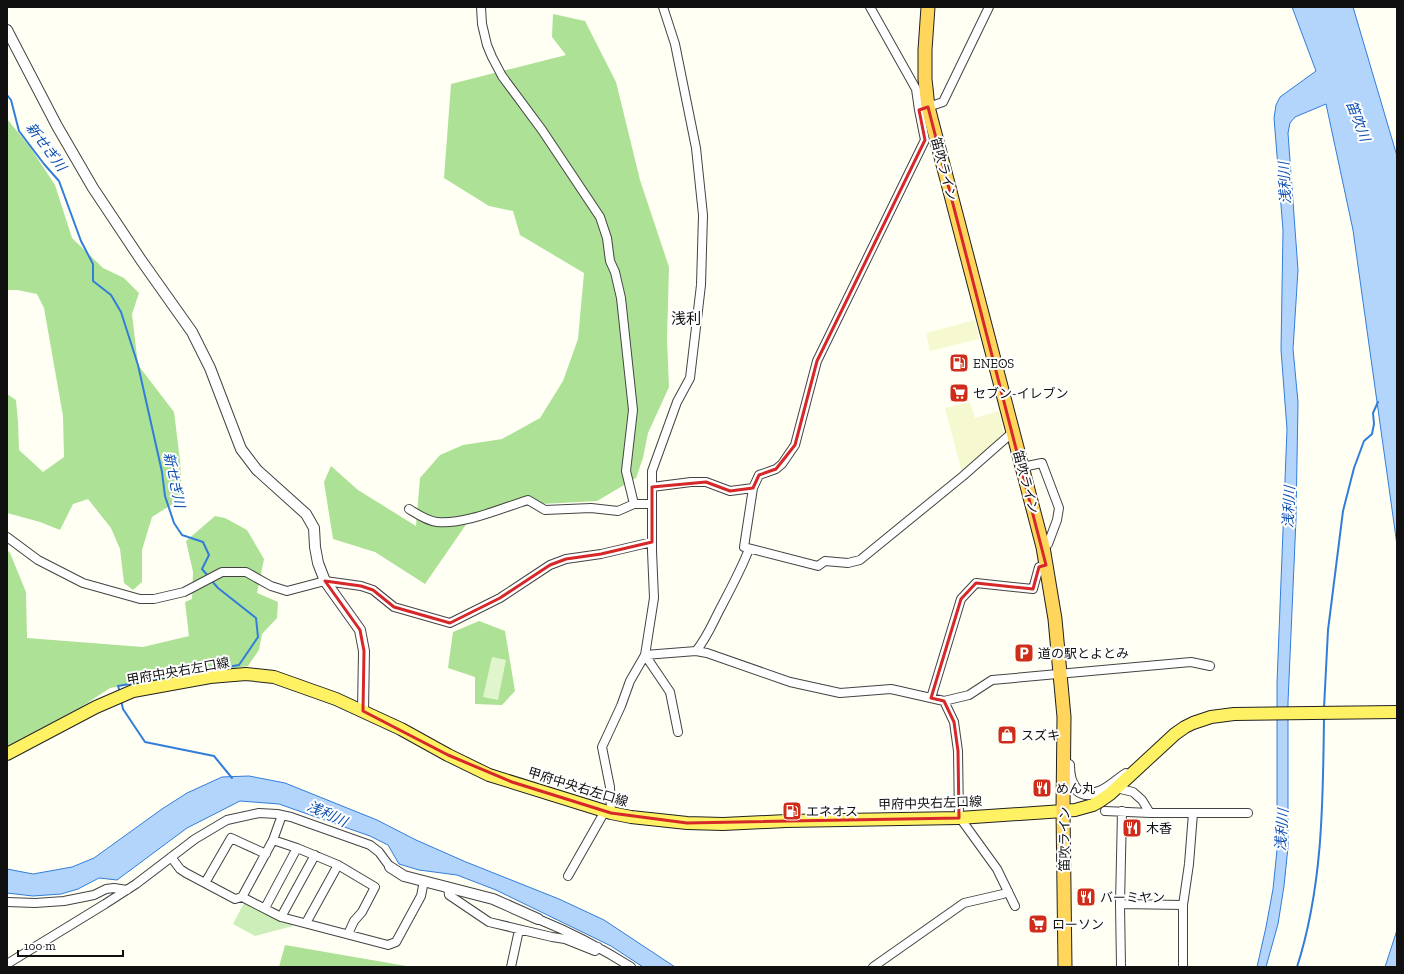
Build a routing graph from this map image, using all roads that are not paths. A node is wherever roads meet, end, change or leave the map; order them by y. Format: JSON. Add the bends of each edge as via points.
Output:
{"nodes":[{"id":1,"x":481,"y":7,"type":"edge"},
{"id":2,"x":663,"y":7,"type":"edge"},
{"id":3,"x":870,"y":7,"type":"edge"},
{"id":4,"x":928,"y":7,"type":"edge"},
{"id":5,"x":988,"y":7,"type":"edge"},
{"id":6,"x":7,"y":30,"type":"edge"},
{"id":7,"x":924,"y":109,"type":"junction"},
{"id":8,"x":1013,"y":432,"type":"junction"},
{"id":9,"x":1022,"y":467,"type":"junction"},
{"id":10,"x":652,"y":487,"type":"junction"},
{"id":11,"x":753,"y":488,"type":"junction"},
{"id":12,"x":634,"y":504,"type":"junction"},
{"id":13,"x":651,"y":504,"type":"junction"},
{"id":14,"x":409,"y":509,"type":"dead end"},
{"id":15,"x":7,"y":537,"type":"edge"},
{"id":16,"x":652,"y":542,"type":"junction"},
{"id":17,"x":1043,"y":547,"type":"junction"},
{"id":18,"x":749,"y":549,"type":"junction"},
{"id":19,"x":1046,"y":565,"type":"junction"},
{"id":20,"x":325,"y":581,"type":"junction"},
{"id":21,"x":696,"y":651,"type":"junction"},
{"id":22,"x":645,"y":655,"type":"junction"},
{"id":23,"x":1210,"y":666,"type":"dead end"},
{"id":24,"x":1061,"y":675,"type":"junction"},
{"id":25,"x":931,"y":698,"type":"junction"},
{"id":26,"x":944,"y":701,"type":"junction"},
{"id":27,"x":363,"y":711,"type":"junction"},
{"id":28,"x":1397,"y":712,"type":"edge"},
{"id":29,"x":1064,"y":717,"type":"junction"},
{"id":30,"x":678,"y":732,"type":"dead end"},
{"id":31,"x":7,"y":754,"type":"edge"},
{"id":32,"x":1138,"y":767,"type":"junction"},
{"id":33,"x":1116,"y":788,"type":"junction"},
{"id":34,"x":1063,"y":811,"type":"junction"},
{"id":35,"x":1105,"y":811,"type":"dead end"},
{"id":36,"x":1122,"y":811,"type":"junction"},
{"id":37,"x":608,"y":812,"type":"junction"},
{"id":38,"x":1150,"y":812,"type":"junction"},
{"id":39,"x":1193,"y":813,"type":"junction"},
{"id":40,"x":1248,"y":813,"type":"dead end"},
{"id":41,"x":282,"y":815,"type":"junction"},
{"id":42,"x":961,"y":817,"type":"junction"},
{"id":43,"x":273,"y":840,"type":"junction"},
{"id":44,"x":297,"y":848,"type":"junction"},
{"id":45,"x":266,"y":854,"type":"junction"},
{"id":46,"x":315,"y":855,"type":"junction"},
{"id":47,"x":171,"y":857,"type":"junction"},
{"id":48,"x":338,"y":865,"type":"junction"},
{"id":49,"x":390,"y":867,"type":"joint"},
{"id":50,"x":568,"y":876,"type":"dead end"},
{"id":51,"x":424,"y":881,"type":"junction"},
{"id":52,"x":205,"y":883,"type":"junction"},
{"id":53,"x":448,"y":887,"type":"junction"},
{"id":54,"x":127,"y":890,"type":"junction"},
{"id":55,"x":1008,"y":892,"type":"junction"},
{"id":56,"x":242,"y":897,"type":"junction"},
{"id":57,"x":7,"y":902,"type":"edge"},
{"id":58,"x":1120,"y":904,"type":"junction"},
{"id":59,"x":1183,"y":904,"type":"junction"},
{"id":60,"x":1015,"y":906,"type":"dead end"},
{"id":61,"x":265,"y":908,"type":"junction"},
{"id":62,"x":281,"y":917,"type":"junction"},
{"id":63,"x":538,"y":919,"type":"joint"},
{"id":64,"x":306,"y":923,"type":"junction"},
{"id":65,"x":519,"y":930,"type":"junction"},
{"id":66,"x":348,"y":934,"type":"junction"},
{"id":67,"x":598,"y":947,"type":"junction"},
{"id":68,"x":7,"y":964,"type":"edge"},
{"id":69,"x":511,"y":967,"type":"edge"},
{"id":70,"x":631,"y":967,"type":"edge"},
{"id":71,"x":872,"y":967,"type":"edge"},
{"id":72,"x":1065,"y":967,"type":"edge"},
{"id":73,"x":1121,"y":967,"type":"edge"},
{"id":74,"x":1183,"y":967,"type":"edge"}],
"edges":[{"from":1,"to":12,"type":"street","via":[[487,45],[502,76],[542,130],[600,217],[621,298],[633,410],[626,471]]},
{"from":2,"to":10,"type":"street","via":[[676,50],[696,148],[704,215],[701,285],[690,378],[677,402],[652,471]]},
{"from":3,"to":7,"type":"street","via":[[916,89]]},
{"from":4,"to":7,"type":"highway","name":"笛吹ライン"},
{"from":5,"to":7,"type":"street","via":[[943,102]]},
{"from":6,"to":20,"type":"street","via":[[57,126],[94,188],[192,332],[210,368],[241,449],[257,470],[306,514],[314,528],[318,564]]},
{"from":7,"to":8,"type":"highway","name":"笛吹ライン"},
{"from":7,"to":11,"type":"street","via":[[925,140],[817,361],[796,445],[776,469],[759,475]]},
{"from":8,"to":9,"type":"highway","name":"笛吹ライン"},
{"from":8,"to":18,"type":"street","via":[[860,560],[848,564],[825,561],[818,566]]},
{"from":9,"to":17,"type":"highway","name":"笛吹ライン"},
{"from":9,"to":17,"type":"street","via":[[1042,463],[1059,508],[1048,544]]},
{"from":10,"to":11,"type":"street","via":[[706,482],[730,491]]},
{"from":10,"to":13,"type":"street"},
{"from":11,"to":18,"type":"street","via":[[744,547]]},
{"from":12,"to":13,"type":"street"},
{"from":12,"to":14,"type":"street","via":[[618,511],[591,508],[545,510],[528,500],[459,521],[436,522]]},
{"from":13,"to":16,"type":"street"},
{"from":15,"to":20,"type":"street","via":[[38,560],[83,583],[140,599],[180,594],[222,572],[246,572],[270,586],[287,591]]},
{"from":16,"to":20,"type":"street","via":[[566,559],[550,565],[506,595],[450,623],[394,607],[373,590]]},
{"from":16,"to":22,"type":"street","via":[[654,598]]},
{"from":17,"to":19,"type":"highway","name":"笛吹ライン"},
{"from":18,"to":21,"type":"street","via":[[710,629]]},
{"from":19,"to":24,"type":"highway","name":"笛吹ライン"},
{"from":19,"to":25,"type":"street","via":[[1039,567],[1032,588],[976,583],[962,599]]},
{"from":20,"to":27,"type":"street","via":[[360,630],[364,651]]},
{"from":21,"to":22,"type":"street"},
{"from":21,"to":25,"type":"street","via":[[821,690],[840,693],[891,689]]},
{"from":22,"to":30,"type":"street","via":[[670,692]]},
{"from":22,"to":37,"type":"street","via":[[630,681],[602,747],[610,787]]},
{"from":23,"to":24,"type":"street","via":[[1191,662]]},
{"from":24,"to":26,"type":"street","via":[[992,680],[969,695]]},
{"from":24,"to":29,"type":"highway","name":"笛吹ライン"},
{"from":25,"to":26,"type":"street"},
{"from":26,"to":42,"type":"street","via":[[954,722]]},
{"from":27,"to":31,"type":"main road","name":"甲府中央右左口線","via":[[274,677],[246,674],[210,677],[133,691],[96,707]]},
{"from":27,"to":37,"type":"main road","name":"甲府中央右左口線","via":[[489,775]]},
{"from":28,"to":32,"type":"main road","name":"甲府中央右左口線","via":[[1222,715],[1202,719],[1175,734]]},
{"from":29,"to":32,"type":"street","via":[[1070,754],[1069,776],[1077,790],[1087,794],[1100,792]]},
{"from":29,"to":34,"type":"highway","name":"笛吹ライン"},
{"from":32,"to":33,"type":"main road","name":"甲府中央右左口線"},
{"from":33,"to":34,"type":"main road","name":"甲府中央右左口線","via":[[1093,805]]},
{"from":33,"to":38,"type":"street","via":[[1133,792]]},
{"from":34,"to":42,"type":"main road","name":"甲府中央右左口線"},
{"from":34,"to":72,"type":"highway","name":"笛吹ライン"},
{"from":35,"to":36,"type":"street"},
{"from":36,"to":38,"type":"street"},
{"from":36,"to":58,"type":"street"},
{"from":37,"to":42,"type":"main road","name":"甲府中央右左口線","via":[[687,823],[723,824]]},
{"from":37,"to":50,"type":"street"},
{"from":38,"to":39,"type":"street"},
{"from":39,"to":40,"type":"street"},
{"from":39,"to":59,"type":"street"},
{"from":41,"to":43,"type":"street"},
{"from":41,"to":47,"type":"street","via":[[259,813],[227,820]]},
{"from":41,"to":49,"type":"street","via":[[370,845]]},
{"from":42,"to":55,"type":"street","via":[[997,869]]},
{"from":43,"to":44,"type":"street"},
{"from":43,"to":45,"type":"street"},
{"from":44,"to":46,"type":"street"},
{"from":44,"to":61,"type":"street"},
{"from":45,"to":52,"type":"street","via":[[231,838]]},
{"from":45,"to":56,"type":"street"},
{"from":46,"to":48,"type":"street"},
{"from":46,"to":62,"type":"street"},
{"from":47,"to":52,"type":"street","via":[[180,869]]},
{"from":47,"to":54,"type":"street"},
{"from":48,"to":64,"type":"street"},
{"from":48,"to":66,"type":"street","via":[[375,887]]},
{"from":49,"to":51,"type":"street","via":[[404,876]]},
{"from":51,"to":53,"type":"street"},
{"from":51,"to":66,"type":"street","via":[[421,896],[396,942],[388,945]]},
{"from":52,"to":56,"type":"street","via":[[235,899]]},
{"from":53,"to":63,"type":"street","via":[[493,899]]},
{"from":53,"to":65,"type":"street","via":[[449,895],[489,922]]},
{"from":54,"to":57,"type":"street","via":[[106,889],[94,895],[64,901]]},
{"from":54,"to":68,"type":"street"},
{"from":55,"to":60,"type":"street"},
{"from":55,"to":71,"type":"street","via":[[964,903]]},
{"from":56,"to":61,"type":"street"},
{"from":58,"to":59,"type":"street"},
{"from":58,"to":73,"type":"street"},
{"from":59,"to":74,"type":"street"},
{"from":61,"to":62,"type":"street"},
{"from":62,"to":64,"type":"street"},
{"from":63,"to":67,"type":"street"},
{"from":64,"to":66,"type":"street"},
{"from":65,"to":67,"type":"street","via":[[565,939],[595,951]]},
{"from":65,"to":69,"type":"street"},
{"from":67,"to":70,"type":"street"}]}
